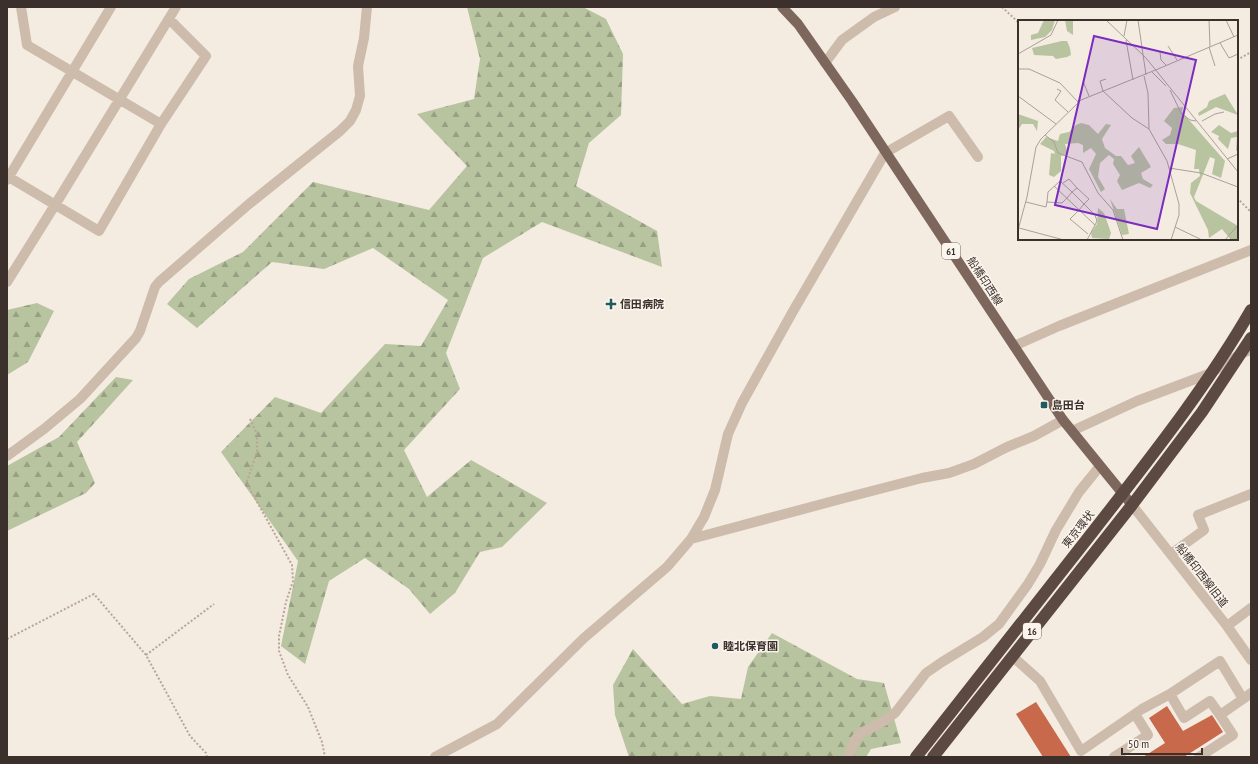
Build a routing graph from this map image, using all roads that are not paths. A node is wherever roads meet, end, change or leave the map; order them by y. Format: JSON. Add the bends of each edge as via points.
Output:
{"nodes":[{"id":1,"x":22,"y":7,"type":"edge"},
{"id":2,"x":111,"y":7,"type":"edge"},
{"id":3,"x":176,"y":7,"type":"edge"},
{"id":4,"x":367,"y":7,"type":"edge"},
{"id":5,"x":782,"y":7,"type":"edge"},
{"id":6,"x":895,"y":7,"type":"edge"},
{"id":7,"x":169,"y":18,"type":"junction"},
{"id":8,"x":825,"y":62,"type":"junction"},
{"id":9,"x":72,"y":72,"type":"junction"},
{"id":10,"x":120,"y":100,"type":"junction"},
{"id":11,"x":161,"y":124,"type":"junction"},
{"id":12,"x":885,"y":153,"type":"junction"},
{"id":13,"x":978,"y":157,"type":"dead end"},
{"id":14,"x":7,"y":178,"type":"edge"},
{"id":15,"x":55,"y":205,"type":"junction"},
{"id":16,"x":1251,"y":250,"type":"edge"},
{"id":17,"x":7,"y":282,"type":"edge"},
{"id":18,"x":1251,"y":310,"type":"edge"},
{"id":19,"x":1251,"y":338,"type":"edge"},
{"id":20,"x":1014,"y":346,"type":"junction"},
{"id":21,"x":1246,"y":351,"type":"edge"},
{"id":22,"x":1211,"y":373,"type":"junction"},
{"id":23,"x":1063,"y":420,"type":"junction"},
{"id":24,"x":1072,"y":431,"type":"junction"},
{"id":25,"x":7,"y":456,"type":"edge"},
{"id":26,"x":1100,"y":466,"type":"junction"},
{"id":27,"x":1122,"y":493,"type":"junction"},
{"id":28,"x":1251,"y":494,"type":"edge"},
{"id":29,"x":1132,"y":505,"type":"junction"},
{"id":30,"x":691,"y":539,"type":"junction"},
{"id":31,"x":1171,"y":554,"type":"junction"},
{"id":32,"x":1251,"y":608,"type":"edge"},
{"id":33,"x":1227,"y":626,"type":"junction"},
{"id":34,"x":1012,"y":656,"type":"junction"},
{"id":35,"x":1251,"y":660,"type":"edge"},
{"id":36,"x":1170,"y":694,"type":"junction"},
{"id":37,"x":1247,"y":696,"type":"edge"},
{"id":38,"x":1135,"y":714,"type":"junction"},
{"id":39,"x":1220,"y":715,"type":"junction"},
{"id":40,"x":453,"y":752,"type":"edge"},
{"id":41,"x":1083,"y":754,"type":"edge"},
{"id":42,"x":435,"y":757,"type":"edge"},
{"id":43,"x":848,"y":757,"type":"edge"},
{"id":44,"x":916,"y":757,"type":"edge"},
{"id":45,"x":933,"y":757,"type":"edge"},
{"id":46,"x":1114,"y":757,"type":"edge"},
{"id":47,"x":1199,"y":757,"type":"edge"}],
"edges":[{"from":1,"to":9,"type":"street","via":[[26,45]]},
{"from":2,"to":9,"type":"street"},
{"from":3,"to":7,"type":"street"},
{"from":4,"to":25,"type":"street","via":[[358,66],[360,96],[350,121],[159,282],[136,338],[70,407]]},
{"from":5,"to":8,"type":"main road","name":"船橋印西線","number":"61","via":[[798,24]]},
{"from":6,"to":8,"type":"street","via":[[874,17],[842,40]]},
{"from":7,"to":10,"type":"street"},
{"from":7,"to":11,"type":"street","via":[[206,56]]},
{"from":8,"to":12,"type":"main road","name":"船橋印西線","number":"61"},
{"from":9,"to":10,"type":"street"},
{"from":9,"to":14,"type":"street"},
{"from":10,"to":11,"type":"street"},
{"from":10,"to":15,"type":"street"},
{"from":11,"to":15,"type":"street","via":[[99,231]]},
{"from":12,"to":13,"type":"street","via":[[949,116]]},
{"from":12,"to":20,"type":"main road","name":"船橋印西線","number":"61"},
{"from":12,"to":30,"type":"street","via":[[742,403],[728,434],[715,490]]},
{"from":14,"to":15,"type":"street"},
{"from":15,"to":17,"type":"street"},
{"from":16,"to":20,"type":"street"},
{"from":18,"to":22,"type":"highway","name":"東京環状","number":"16"},
{"from":19,"to":21,"type":"highway","number":"16"},
{"from":20,"to":23,"type":"main road","name":"船橋印西線","number":"61"},
{"from":21,"to":22,"type":"street"},
{"from":21,"to":29,"type":"highway","number":"16"},
{"from":22,"to":24,"type":"street","via":[[1137,401]]},
{"from":22,"to":27,"type":"highway","name":"東京環状","number":"16"},
{"from":23,"to":24,"type":"main road","name":"船橋印西線","number":"61"},
{"from":23,"to":30,"type":"street","via":[[974,464],[949,473]]},
{"from":24,"to":26,"type":"main road","name":"船橋印西線","number":"61"},
{"from":26,"to":27,"type":"main road","name":"船橋印西線","number":"61"},
{"from":26,"to":43,"type":"street","via":[[1079,492],[1028,584],[999,624],[926,673],[895,713],[861,733]]},
{"from":27,"to":29,"type":"main road","name":"船橋印西線","number":"61"},
{"from":27,"to":44,"type":"highway","name":"東京環状","number":"16"},
{"from":28,"to":31,"type":"street","via":[[1198,515],[1204,530]]},
{"from":29,"to":31,"type":"street","name":"船橋印西線旧道"},
{"from":29,"to":34,"type":"highway","number":"16"},
{"from":30,"to":40,"type":"street","via":[[667,567],[584,638],[497,724]]},
{"from":31,"to":33,"type":"street","name":"船橋印西線旧道"},
{"from":32,"to":33,"type":"street"},
{"from":33,"to":35,"type":"street","name":"船橋印西線旧道"},
{"from":34,"to":41,"type":"street","via":[[1040,681]]},
{"from":34,"to":45,"type":"highway","number":"16"},
{"from":36,"to":37,"type":"street","via":[[1220,661]]},
{"from":36,"to":38,"type":"street"},
{"from":36,"to":39,"type":"street","via":[[1184,718],[1210,701]]},
{"from":37,"to":39,"type":"street"},
{"from":38,"to":41,"type":"street"},
{"from":38,"to":46,"type":"street","via":[[1148,735]]},
{"from":39,"to":47,"type":"street","via":[[1233,735]]},
{"from":40,"to":42,"type":"street"}]}
